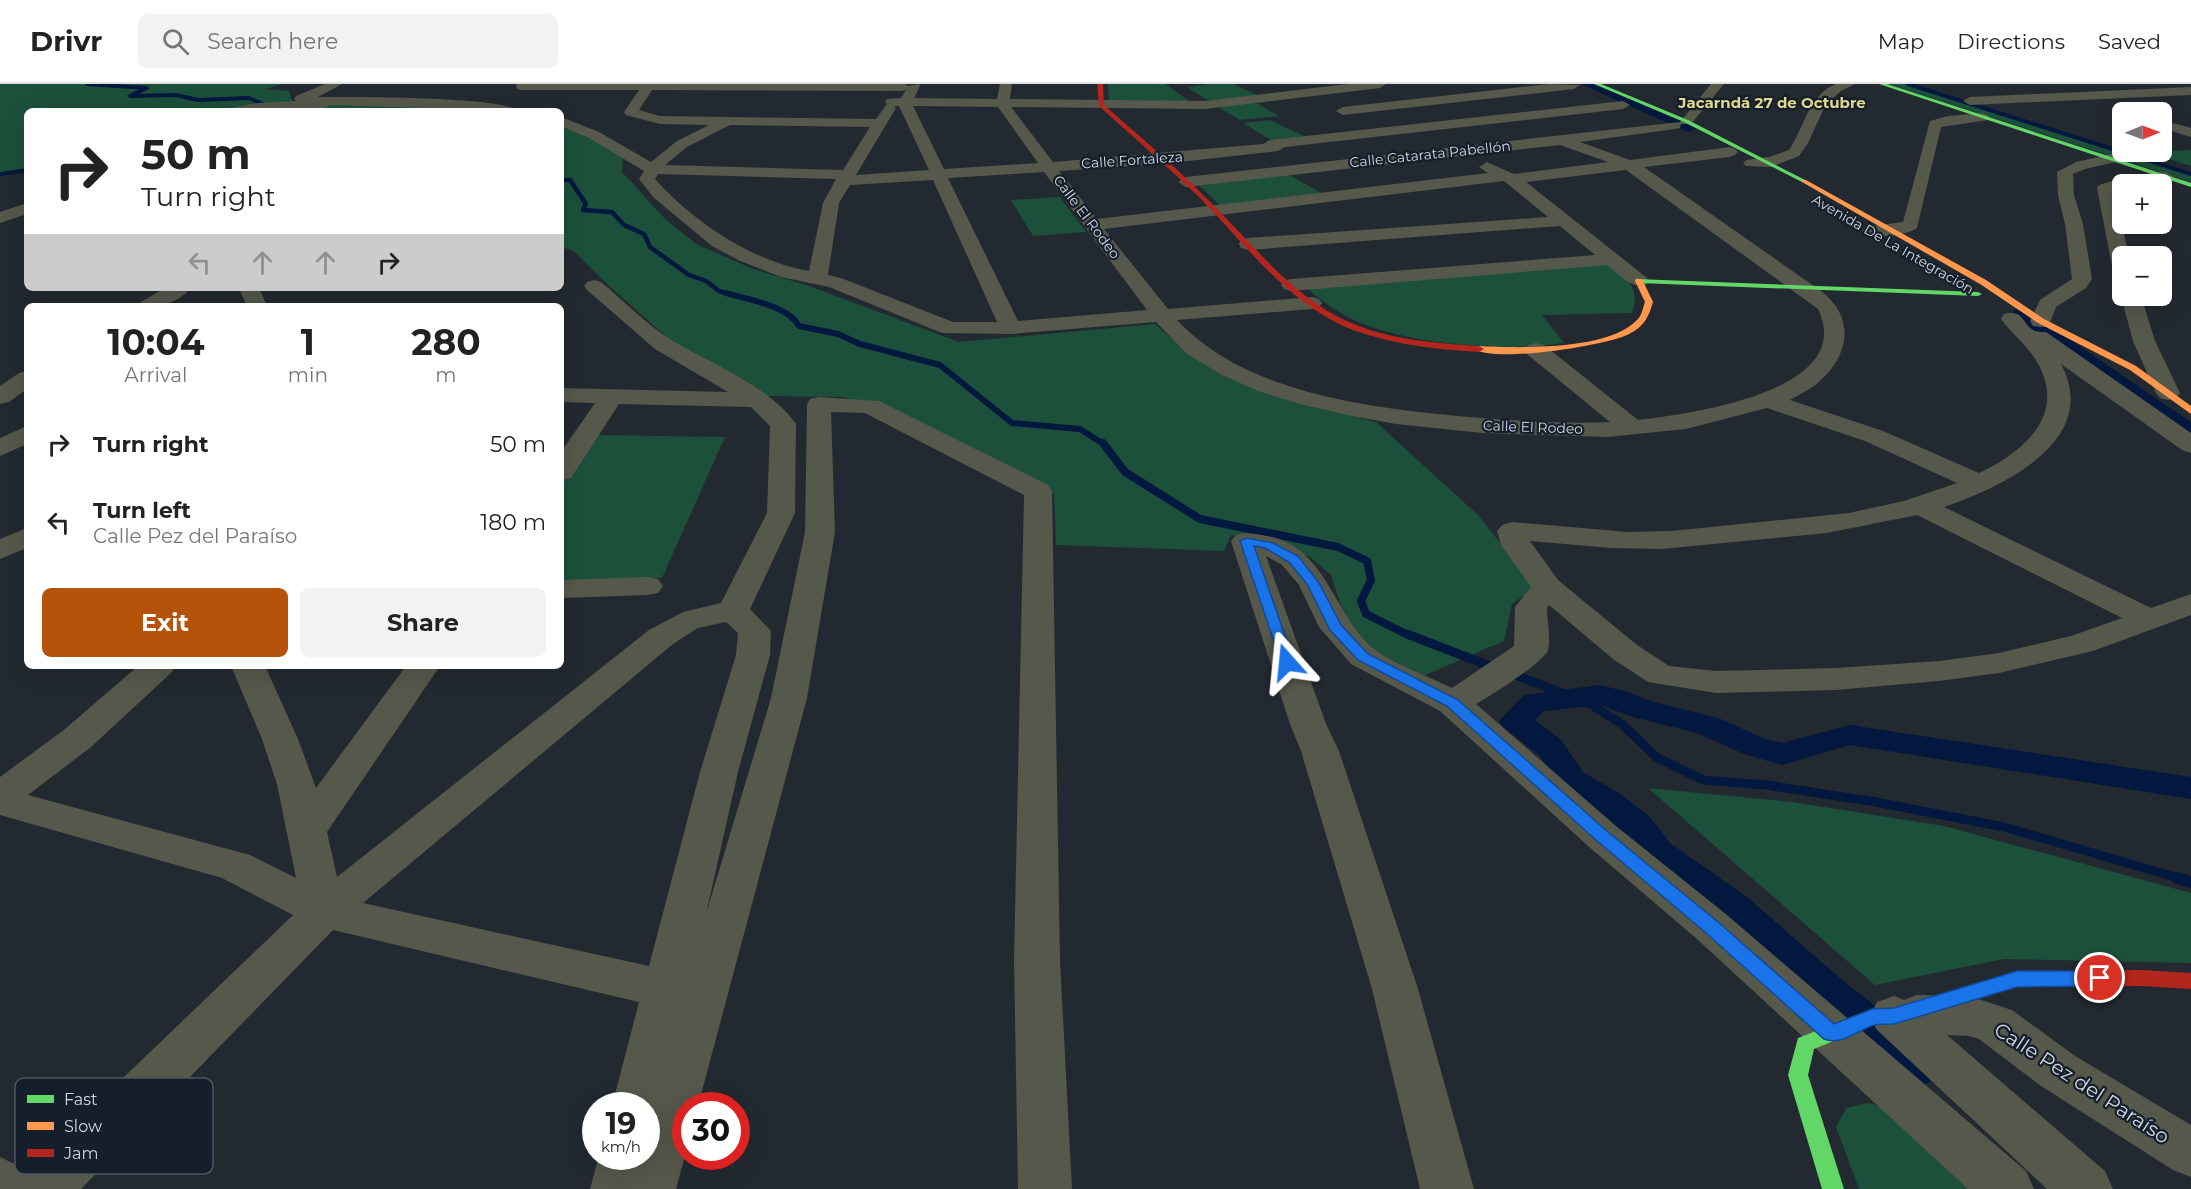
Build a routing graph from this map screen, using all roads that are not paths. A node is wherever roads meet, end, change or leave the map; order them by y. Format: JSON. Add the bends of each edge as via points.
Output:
{"nodes":[{"id":1,"x":336,"y":84,"type":"edge"},
{"id":2,"x":1006,"y":84,"type":"edge"},
{"id":3,"x":1100,"y":84,"type":"edge"},
{"id":4,"x":1380,"y":84,"type":"edge"},
{"id":5,"x":1385,"y":84,"type":"edge"},
{"id":6,"x":1597,"y":84,"type":"edge"},
{"id":7,"x":1718,"y":84,"type":"edge"},
{"id":8,"x":1849,"y":84,"type":"edge"},
{"id":9,"x":1882,"y":84,"type":"edge"},
{"id":10,"x":1918,"y":84,"type":"edge"},
{"id":11,"x":2021,"y":84,"type":"edge"},
{"id":12,"x":2116,"y":84,"type":"edge"},
{"id":13,"x":649,"y":85,"type":"edge"},
{"id":14,"x":705,"y":85,"type":"edge"},
{"id":15,"x":1572,"y":85,"type":"edge"},
{"id":16,"x":807,"y":86,"type":"edge"},
{"id":17,"x":515,"y":89,"type":"edge"},
{"id":18,"x":2191,"y":91,"type":"edge"},
{"id":19,"x":411,"y":92,"type":"dead end"},
{"id":20,"x":1186,"y":92,"type":"dead end"},
{"id":21,"x":902,"y":93,"type":"edge"},
{"id":22,"x":2149,"y":93,"type":"junction"},
{"id":23,"x":2065,"y":97,"type":"junction"},
{"id":24,"x":1430,"y":101,"type":"junction"},
{"id":25,"x":1970,"y":101,"type":"junction"},
{"id":26,"x":366,"y":102,"type":"junction"},
{"id":27,"x":790,"y":102,"type":"junction"},
{"id":28,"x":382,"y":103,"type":"junction"},
{"id":29,"x":682,"y":103,"type":"junction"},
{"id":30,"x":2191,"y":104,"type":"edge"},
{"id":31,"x":1003,"y":105,"type":"junction"},
{"id":32,"x":1101,"y":105,"type":"junction"},
{"id":33,"x":1205,"y":105,"type":"junction"},
{"id":34,"x":1623,"y":105,"type":"junction"},
{"id":35,"x":487,"y":107,"type":"junction"},
{"id":36,"x":246,"y":108,"type":"edge"},
{"id":37,"x":493,"y":108,"type":"edge"},
{"id":38,"x":2111,"y":110,"type":"dead end"},
{"id":39,"x":1326,"y":112,"type":"dead end"},
{"id":40,"x":1225,"y":117,"type":"dead end"},
{"id":41,"x":1983,"y":117,"type":"junction"},
{"id":42,"x":660,"y":120,"type":"junction"},
{"id":43,"x":728,"y":121,"type":"junction"},
{"id":44,"x":1481,"y":121,"type":"junction"},
{"id":45,"x":564,"y":122,"type":"edge"},
{"id":46,"x":771,"y":122,"type":"junction"},
{"id":47,"x":818,"y":122,"type":"junction"},
{"id":48,"x":879,"y":123,"type":"junction"},
{"id":49,"x":1680,"y":123,"type":"junction"},
{"id":50,"x":2172,"y":127,"type":"edge"},
{"id":51,"x":1252,"y":133,"type":"dead end"},
{"id":52,"x":2191,"y":133,"type":"edge"},
{"id":53,"x":801,"y":139,"type":"dead end"},
{"id":54,"x":1562,"y":140,"type":"junction"},
{"id":55,"x":1538,"y":143,"type":"junction"},
{"id":56,"x":1274,"y":145,"type":"junction"},
{"id":57,"x":1453,"y":151,"type":"junction"},
{"id":58,"x":1730,"y":152,"type":"junction"},
{"id":59,"x":2112,"y":152,"type":"edge"},
{"id":60,"x":2112,"y":153,"type":"edge"},
{"id":61,"x":785,"y":156,"type":"dead end"},
{"id":62,"x":2112,"y":156,"type":"edge"},
{"id":63,"x":1161,"y":159,"type":"junction"},
{"id":64,"x":1771,"y":162,"type":"junction"},
{"id":65,"x":2134,"y":162,"type":"edge"},
{"id":66,"x":1751,"y":164,"type":"junction"},
{"id":67,"x":1630,"y":165,"type":"junction"},
{"id":68,"x":1049,"y":167,"type":"junction"},
{"id":69,"x":1316,"y":167,"type":"junction"},
{"id":70,"x":652,"y":170,"type":"junction"},
{"id":71,"x":769,"y":173,"type":"junction"},
{"id":72,"x":939,"y":174,"type":"junction"},
{"id":73,"x":2160,"y":174,"type":"edge"},
{"id":74,"x":844,"y":178,"type":"junction"},
{"id":75,"x":1509,"y":178,"type":"junction"},
{"id":76,"x":2172,"y":179,"type":"edge"},
{"id":77,"x":1185,"y":182,"type":"junction"},
{"id":78,"x":2191,"y":185,"type":"edge"},
{"id":79,"x":2112,"y":186,"type":"edge"},
{"id":80,"x":24,"y":208,"type":"edge"},
{"id":81,"x":1216,"y":210,"type":"junction"},
{"id":82,"x":0,"y":218,"type":"edge"},
{"id":83,"x":2112,"y":220,"type":"edge"},
{"id":84,"x":1563,"y":221,"type":"junction"},
{"id":85,"x":1092,"y":225,"type":"junction"},
{"id":86,"x":1893,"y":230,"type":"junction"},
{"id":87,"x":1871,"y":231,"type":"junction"},
{"id":88,"x":1248,"y":244,"type":"junction"},
{"id":89,"x":1611,"y":259,"type":"junction"},
{"id":90,"x":817,"y":279,"type":"junction"},
{"id":91,"x":1639,"y":281,"type":"junction"},
{"id":92,"x":1291,"y":285,"type":"junction"},
{"id":93,"x":1802,"y":285,"type":"junction"},
{"id":94,"x":594,"y":286,"type":"dead end"},
{"id":95,"x":175,"y":291,"type":"edge"},
{"id":96,"x":1978,"y":294,"type":"junction"},
{"id":97,"x":153,"y":303,"type":"edge"},
{"id":98,"x":1312,"y":303,"type":"junction"},
{"id":99,"x":2134,"y":306,"type":"edge"},
{"id":100,"x":1162,"y":315,"type":"junction"},
{"id":101,"x":2012,"y":320,"type":"junction"},
{"id":102,"x":2041,"y":321,"type":"junction"},
{"id":103,"x":1011,"y":328,"type":"junction"},
{"id":104,"x":1536,"y":351,"type":"junction"},
{"id":105,"x":24,"y":380,"type":"edge"},
{"id":106,"x":2168,"y":393,"type":"junction"},
{"id":107,"x":564,"y":395,"type":"edge"},
{"id":108,"x":612,"y":396,"type":"junction"},
{"id":109,"x":0,"y":397,"type":"edge"},
{"id":110,"x":757,"y":400,"type":"junction"},
{"id":111,"x":1767,"y":400,"type":"junction"},
{"id":112,"x":2191,"y":411,"type":"edge"},
{"id":113,"x":1633,"y":428,"type":"junction"},
{"id":114,"x":24,"y":436,"type":"edge"},
{"id":115,"x":2191,"y":445,"type":"edge"},
{"id":116,"x":0,"y":448,"type":"edge"},
{"id":117,"x":564,"y":468,"type":"edge"},
{"id":118,"x":1979,"y":483,"type":"junction"},
{"id":119,"x":1918,"y":505,"type":"junction"},
{"id":120,"x":647,"y":586,"type":"dead end"},
{"id":121,"x":1547,"y":587,"type":"junction"},
{"id":122,"x":564,"y":589,"type":"edge"},
{"id":123,"x":2191,"y":604,"type":"edge"},
{"id":124,"x":734,"y":611,"type":"junction"},
{"id":125,"x":2151,"y":620,"type":"junction"},
{"id":126,"x":156,"y":669,"type":"edge"},
{"id":127,"x":249,"y":669,"type":"edge"},
{"id":128,"x":421,"y":669,"type":"edge"},
{"id":129,"x":1453,"y":703,"type":"junction"},
{"id":130,"x":0,"y":796,"type":"edge"},
{"id":131,"x":0,"y":801,"type":"edge"},
{"id":132,"x":306,"y":831,"type":"junction"},
{"id":133,"x":324,"y":911,"type":"junction"},
{"id":134,"x":2191,"y":981,"type":"edge"},
{"id":135,"x":666,"y":989,"type":"junction"},
{"id":136,"x":1861,"y":1024,"type":"junction"},
{"id":137,"x":156,"y":1078,"type":"edge"},
{"id":138,"x":640,"y":1092,"type":"edge"},
{"id":139,"x":2191,"y":1153,"type":"edge"},
{"id":140,"x":622,"y":1170,"type":"edge"},
{"id":141,"x":60,"y":1174,"type":"edge"},
{"id":142,"x":0,"y":1182,"type":"edge"},
{"id":143,"x":10,"y":1189,"type":"edge"},
{"id":144,"x":45,"y":1189,"type":"edge"},
{"id":145,"x":617,"y":1189,"type":"edge"},
{"id":146,"x":649,"y":1189,"type":"edge"},
{"id":147,"x":1044,"y":1189,"type":"edge"},
{"id":148,"x":1447,"y":1189,"type":"edge"},
{"id":149,"x":1833,"y":1189,"type":"edge"},
{"id":150,"x":2007,"y":1189,"type":"edge"},
{"id":151,"x":2086,"y":1189,"type":"edge"}],
"edges":[{"from":1,"to":26,"type":"street","via":[[302,100]]},
{"from":2,"to":31,"type":"street"},
{"from":3,"to":32,"type":"street"},
{"from":4,"to":33,"type":"street"},
{"from":5,"to":24,"type":"street"},
{"from":6,"to":49,"type":"street","name":"Avenida De La Integración"},
{"from":7,"to":49,"type":"street"},
{"from":8,"to":64,"type":"street","via":[[1834,87],[1824,96],[1794,153]]},
{"from":9,"to":41,"type":"street"},
{"from":10,"to":25,"type":"street"},
{"from":11,"to":23,"type":"street"},
{"from":12,"to":22,"type":"street"},
{"from":13,"to":14,"type":"street"},
{"from":13,"to":17,"type":"street"},
{"from":13,"to":42,"type":"street","via":[[631,112]]},
{"from":14,"to":16,"type":"street"},
{"from":14,"to":29,"type":"street"},
{"from":15,"to":24,"type":"street"},
{"from":15,"to":34,"type":"street","name":"Avenida De La Integración"},
{"from":16,"to":21,"type":"street"},
{"from":16,"to":27,"type":"street"},
{"from":17,"to":35,"type":"street"},
{"from":18,"to":22,"type":"street"},
{"from":19,"to":28,"type":"street"},
{"from":20,"to":33,"type":"street"},
{"from":21,"to":27,"type":"street"},
{"from":21,"to":31,"type":"street"},
{"from":21,"to":48,"type":"street"},
{"from":21,"to":72,"type":"street"},
{"from":22,"to":23,"type":"street"},
{"from":22,"to":30,"type":"street"},
{"from":23,"to":25,"type":"street"},
{"from":23,"to":38,"type":"street"},
{"from":24,"to":39,"type":"street"},
{"from":24,"to":44,"type":"street"},
{"from":25,"to":59,"type":"street"},
{"from":26,"to":28,"type":"street"},
{"from":26,"to":36,"type":"street"},
{"from":27,"to":29,"type":"street"},
{"from":27,"to":46,"type":"street"},
{"from":28,"to":35,"type":"street"},
{"from":29,"to":42,"type":"street"},
{"from":31,"to":32,"type":"street"},
{"from":31,"to":68,"type":"street","name":"Calle El Rodeo"},
{"from":32,"to":33,"type":"street"},
{"from":32,"to":63,"type":"street"},
{"from":33,"to":40,"type":"street"},
{"from":34,"to":44,"type":"street","name":"Calle Fortaleza"},
{"from":34,"to":49,"type":"street","name":"Avenida De La Integración"},
{"from":35,"to":37,"type":"street"},
{"from":41,"to":60,"type":"street"},
{"from":41,"to":86,"type":"street","via":[[1935,124],[1911,224]]},
{"from":42,"to":43,"type":"street"},
{"from":43,"to":46,"type":"street"},
{"from":43,"to":70,"type":"street","via":[[682,143],[659,159]]},
{"from":44,"to":55,"type":"street"},
{"from":44,"to":56,"type":"street","name":"Calle Fortaleza"},
{"from":45,"to":70,"type":"street","name":"Calle Fortaleza","via":[[594,135]]},
{"from":46,"to":47,"type":"street"},
{"from":47,"to":48,"type":"street"},
{"from":47,"to":53,"type":"street"},
{"from":48,"to":74,"type":"street"},
{"from":49,"to":54,"type":"street","name":"Calle Catarata Pabellón"},
{"from":49,"to":58,"type":"street","name":"Avenida De La Integración"},
{"from":49,"to":64,"type":"street","name":"Avenida De La Integración"},
{"from":50,"to":52,"type":"street"},
{"from":51,"to":56,"type":"street"},
{"from":54,"to":55,"type":"street","name":"Calle Catarata Pabellón"},
{"from":54,"to":67,"type":"street","name":"Calle El Rodeo"},
{"from":55,"to":57,"type":"street","name":"Calle Catarata Pabellón"},
{"from":56,"to":63,"type":"street","name":"Calle Fortaleza"},
{"from":56,"to":69,"type":"street"},
{"from":57,"to":69,"type":"street","name":"Calle Catarata Pabellón"},
{"from":57,"to":75,"type":"street"},
{"from":58,"to":66,"type":"street","name":"Avenida De La Integración"},
{"from":58,"to":67,"type":"street"},
{"from":61,"to":71,"type":"street"},
{"from":62,"to":102,"type":"street","via":[[2065,172],[2082,279],[2047,304]]},
{"from":63,"to":68,"type":"street","name":"Calle Fortaleza"},
{"from":63,"to":77,"type":"street"},
{"from":64,"to":66,"type":"street"},
{"from":64,"to":86,"type":"street","name":"Avenida De La Integración"},
{"from":65,"to":73,"type":"street"},
{"from":66,"to":87,"type":"street","name":"Avenida De La Integración"},
{"from":67,"to":75,"type":"street"},
{"from":67,"to":93,"type":"street","name":"Calle El Rodeo"},
{"from":68,"to":72,"type":"street","name":"Calle Fortaleza"},
{"from":68,"to":85,"type":"street","name":"Calle El Rodeo"},
{"from":69,"to":77,"type":"street","name":"Calle Catarata Pabellón"},
{"from":70,"to":71,"type":"street","name":"Calle Fortaleza"},
{"from":70,"to":90,"type":"street","via":[[647,179],[660,194],[718,242],[788,273]]},
{"from":71,"to":74,"type":"street","name":"Calle Fortaleza"},
{"from":72,"to":74,"type":"street","name":"Calle Fortaleza"},
{"from":72,"to":103,"type":"street"},
{"from":74,"to":90,"type":"street","via":[[831,203]]},
{"from":75,"to":81,"type":"street"},
{"from":75,"to":84,"type":"street"},
{"from":76,"to":78,"type":"street"},
{"from":77,"to":81,"type":"street"},
{"from":79,"to":83,"type":"street","via":[[2105,188]]},
{"from":80,"to":82,"type":"street"},
{"from":81,"to":85,"type":"street"},
{"from":81,"to":88,"type":"street"},
{"from":84,"to":88,"type":"street"},
{"from":84,"to":89,"type":"street"},
{"from":85,"to":100,"type":"street","name":"Calle El Rodeo"},
{"from":86,"to":87,"type":"street"},
{"from":86,"to":102,"type":"street","name":"Avenida De La Integración"},
{"from":87,"to":96,"type":"street","name":"Avenida De La Integración"},
{"from":88,"to":92,"type":"street"},
{"from":89,"to":91,"type":"street"},
{"from":89,"to":92,"type":"street"},
{"from":90,"to":103,"type":"street","via":[[834,282],[950,328]]},
{"from":91,"to":93,"type":"street"},
{"from":91,"to":104,"type":"street","via":[[1651,304],[1641,323],[1608,339]]},
{"from":92,"to":98,"type":"street"},
{"from":93,"to":96,"type":"street"},
{"from":93,"to":111,"type":"street","name":"Calle El Rodeo","via":[[1826,307],[1836,330],[1832,353],[1818,371],[1797,387]]},
{"from":94,"to":110,"type":"street","via":[[663,344]]},
{"from":95,"to":97,"type":"street"},
{"from":96,"to":101,"type":"street","name":"Avenida De La Integración"},
{"from":98,"to":100,"type":"street"},
{"from":98,"to":104,"type":"street","via":[[1344,321],[1405,339],[1468,348]]},
{"from":99,"to":106,"type":"street","via":[[2144,341]]},
{"from":100,"to":103,"type":"street"},
{"from":100,"to":113,"type":"street","name":"Calle El Rodeo","via":[[1194,347],[1219,364],[1254,380],[1340,406],[1437,422]]},
{"from":101,"to":102,"type":"street"},
{"from":101,"to":115,"type":"street","name":"Avenida De La Integración"},
{"from":101,"to":118,"type":"street","via":[[2040,347],[2051,365],[2060,401],[2055,420],[2042,441],[2026,457]]},
{"from":102,"to":106,"type":"street","name":"Avenida De La Integración","via":[[2133,368]]},
{"from":104,"to":113,"type":"street"},
{"from":105,"to":109,"type":"street"},
{"from":106,"to":112,"type":"street","name":"Avenida De La Integración"},
{"from":107,"to":108,"type":"street"},
{"from":108,"to":110,"type":"street"},
{"from":108,"to":117,"type":"street"},
{"from":110,"to":124,"type":"street","via":[[783,424],[781,513]]},
{"from":111,"to":113,"type":"street","name":"Calle El Rodeo","via":[[1704,417]]},
{"from":111,"to":118,"type":"street","via":[[1874,436]]},
{"from":114,"to":116,"type":"street"},
{"from":118,"to":119,"type":"street"},
{"from":119,"to":121,"type":"street","via":[[1845,522],[1646,541],[1512,531],[1516,545]]},
{"from":119,"to":125,"type":"street"},
{"from":120,"to":122,"type":"street"},
{"from":121,"to":125,"type":"street","via":[[1625,652],[1660,675],[1716,682],[1836,680],[1999,663],[2081,644]]},
{"from":121,"to":129,"type":"street","via":[[1530,607],[1531,650]]},
{"from":123,"to":125,"type":"street"},
{"from":124,"to":133,"type":"street","via":[[684,621],[661,637]]},
{"from":124,"to":135,"type":"street","via":[[755,631],[753,656],[719,772]]},
{"from":126,"to":130,"type":"street","via":[[78,738]]},
{"from":127,"to":132,"type":"street","via":[[296,784]]},
{"from":128,"to":132,"type":"street"},
{"from":129,"to":136,"type":"street","via":[[1602,836],[1712,927]]},
{"from":129,"to":148,"type":"street","via":[[1363,657],[1335,627],[1313,583],[1293,559],[1269,545],[1246,541],[1320,751],[1395,989]]},
{"from":131,"to":133,"type":"street","via":[[235,866]]},
{"from":132,"to":133,"type":"street"},
{"from":133,"to":135,"type":"street"},
{"from":133,"to":137,"type":"street"},
{"from":134,"to":136,"type":"street","via":[[2017,979]]},
{"from":135,"to":138,"type":"street"},
{"from":136,"to":139,"type":"street","name":"Calle Pez del Paraíso","via":[[1969,1016],[1995,1024],[2058,1071]]},
{"from":136,"to":149,"type":"street","via":[[1805,1044],[1798,1075]]},
{"from":136,"to":150,"type":"street"},
{"from":136,"to":151,"type":"street","via":[[1959,1077]]},
{"from":140,"to":145,"type":"street"},
{"from":141,"to":144,"type":"street"},
{"from":142,"to":143,"type":"street"},
{"from":146,"to":147,"type":"street","via":[[789,698],[820,532],[819,404],[870,406],[1038,492],[1037,960]]}]}
